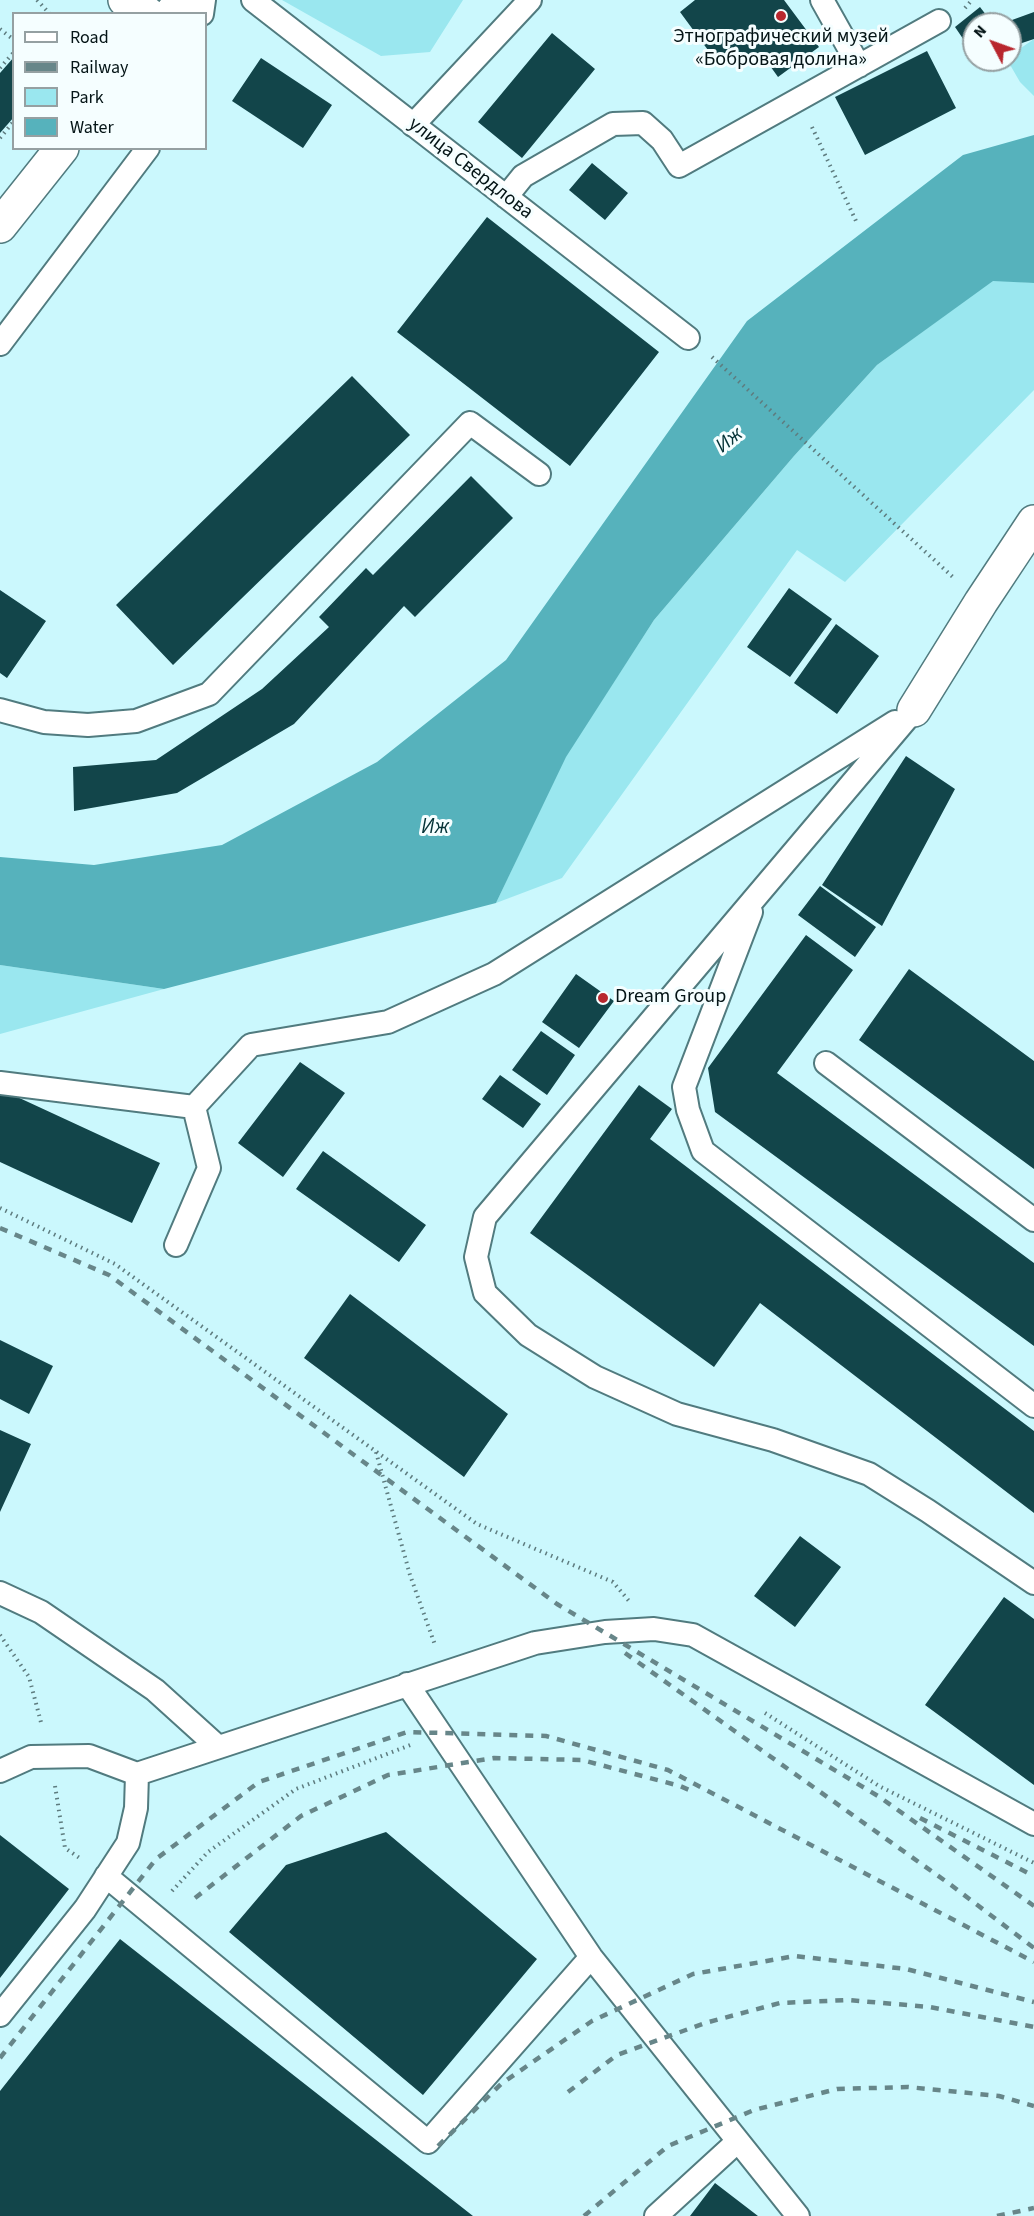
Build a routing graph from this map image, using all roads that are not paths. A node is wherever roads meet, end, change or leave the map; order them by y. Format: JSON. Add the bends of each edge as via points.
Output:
{"nodes":[{"id":1,"x":124,"y":0,"type":"edge"},
{"id":2,"x":182,"y":0,"type":"edge"},
{"id":3,"x":253,"y":0,"type":"edge"},
{"id":4,"x":530,"y":0,"type":"edge"},
{"id":5,"x":822,"y":0,"type":"edge"},
{"id":6,"x":145,"y":12,"type":"edge"},
{"id":7,"x":173,"y":12,"type":"edge"},
{"id":8,"x":939,"y":21,"type":"dead end"},
{"id":9,"x":859,"y":66,"type":"junction"},
{"id":10,"x":414,"y":125,"type":"junction"},
{"id":11,"x":60,"y":150,"type":"edge"},
{"id":12,"x":146,"y":150,"type":"edge"},
{"id":13,"x":506,"y":197,"type":"junction"},
{"id":14,"x":0,"y":226,"type":"edge"},
{"id":15,"x":688,"y":338,"type":"dead end"},
{"id":16,"x":0,"y":344,"type":"edge"},
{"id":17,"x":539,"y":474,"type":"dead end"},
{"id":18,"x":1034,"y":522,"type":"edge"},
{"id":19,"x":0,"y":710,"type":"edge"},
{"id":20,"x":914,"y":710,"type":"junction"},
{"id":21,"x":758,"y":894,"type":"junction"},
{"id":22,"x":826,"y":1063,"type":"dead end"},
{"id":23,"x":0,"y":1083,"type":"edge"},
{"id":24,"x":194,"y":1107,"type":"junction"},
{"id":25,"x":1034,"y":1220,"type":"edge"},
{"id":26,"x":176,"y":1245,"type":"dead end"},
{"id":27,"x":1034,"y":1406,"type":"edge"},
{"id":28,"x":1034,"y":1583,"type":"edge"},
{"id":29,"x":0,"y":1593,"type":"edge"},
{"id":30,"x":407,"y":1684,"type":"junction"},
{"id":31,"x":218,"y":1747,"type":"junction"},
{"id":32,"x":0,"y":1771,"type":"edge"},
{"id":33,"x":137,"y":1774,"type":"junction"},
{"id":34,"x":1034,"y":1824,"type":"edge"},
{"id":35,"x":106,"y":1876,"type":"junction"},
{"id":36,"x":591,"y":1958,"type":"junction"},
{"id":37,"x":0,"y":2015,"type":"edge"},
{"id":38,"x":738,"y":2141,"type":"junction"},
{"id":39,"x":656,"y":2216,"type":"edge"},
{"id":40,"x":798,"y":2216,"type":"edge"}],
"edges":[{"from":1,"to":6,"type":"street"},
{"from":2,"to":7,"type":"street"},
{"from":3,"to":10,"type":"lane","name":"улица Свердлова"},
{"from":4,"to":10,"type":"lane"},
{"from":5,"to":9,"type":"lane"},
{"from":8,"to":9,"type":"lane"},
{"from":9,"to":13,"type":"lane","via":[[679,166],[662,140],[643,123],[613,124],[523,176]]},
{"from":10,"to":13,"type":"lane","name":"улица Свердлова"},
{"from":11,"to":14,"type":"street"},
{"from":12,"to":16,"type":"lane"},
{"from":13,"to":15,"type":"lane","name":"улица Свердлова"},
{"from":17,"to":19,"type":"lane","via":[[470,423],[208,694],[136,721],[88,725],[44,722]]},
{"from":18,"to":20,"type":"street"},
{"from":20,"to":21,"type":"lane"},
{"from":20,"to":24,"type":"lane","via":[[494,974],[388,1022],[251,1045]]},
{"from":21,"to":27,"type":"lane","via":[[684,1087],[703,1151]]},
{"from":21,"to":28,"type":"lane","via":[[485,1217],[476,1257],[485,1293],[528,1335],[595,1377],[676,1414],[773,1440],[869,1474]]},
{"from":22,"to":25,"type":"lane"},
{"from":23,"to":24,"type":"lane"},
{"from":24,"to":26,"type":"lane","via":[[209,1168]]},
{"from":29,"to":31,"type":"lane","via":[[41,1612],[155,1690]]},
{"from":30,"to":31,"type":"lane"},
{"from":30,"to":34,"type":"lane","via":[[535,1643],[654,1629],[693,1635]]},
{"from":30,"to":36,"type":"lane"},
{"from":31,"to":33,"type":"lane"},
{"from":32,"to":33,"type":"lane","via":[[31,1757],[89,1756]]},
{"from":33,"to":35,"type":"lane","via":[[136,1808],[128,1843]]},
{"from":35,"to":36,"type":"lane","via":[[428,2142]]},
{"from":35,"to":37,"type":"lane","via":[[85,1909]]},
{"from":36,"to":38,"type":"lane"},
{"from":38,"to":39,"type":"lane"},
{"from":38,"to":40,"type":"lane"}]}
